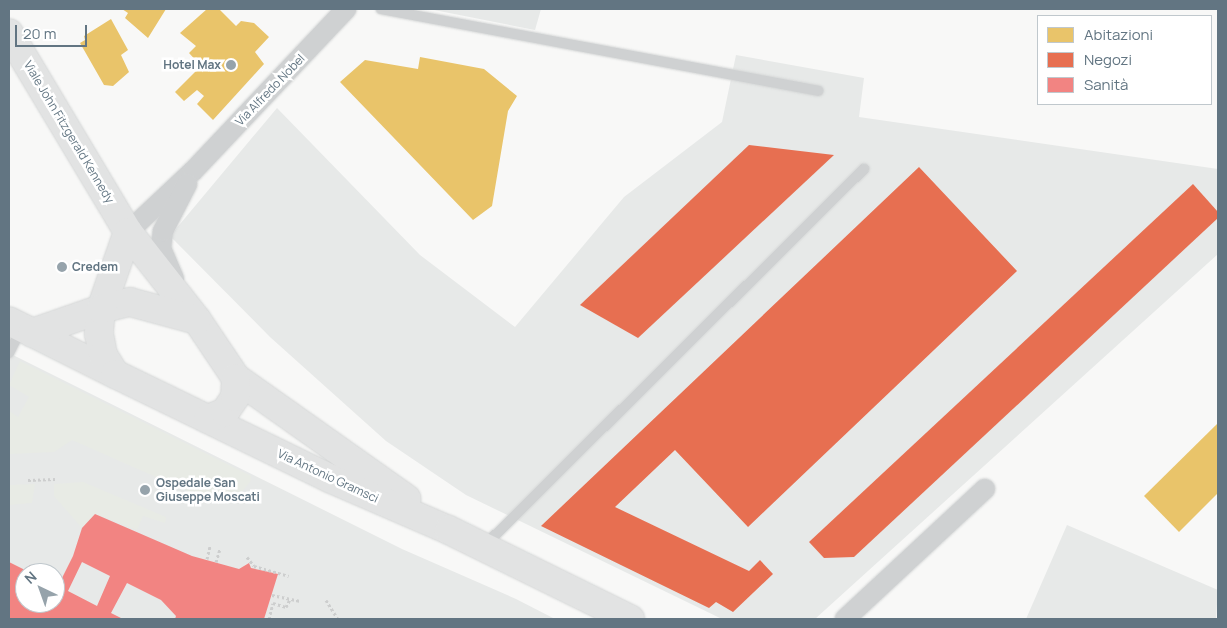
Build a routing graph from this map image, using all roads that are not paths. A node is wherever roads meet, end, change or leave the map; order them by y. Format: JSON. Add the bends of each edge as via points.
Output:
{"nodes":[{"id":1,"x":346,"y":9,"type":"edge"},
{"id":2,"x":382,"y":9,"type":"edge"},
{"id":3,"x":9,"y":33,"type":"edge"},
{"id":4,"x":818,"y":91,"type":"dead end"},
{"id":5,"x":864,"y":169,"type":"dead end"},
{"id":6,"x":193,"y":171,"type":"junction"},
{"id":7,"x":128,"y":232,"type":"junction"},
{"id":8,"x":101,"y":308,"type":"junction"},
{"id":9,"x":197,"y":320,"type":"junction"},
{"id":10,"x":21,"y":327,"type":"edge"},
{"id":11,"x":9,"y":353,"type":"edge"},
{"id":12,"x":114,"y":374,"type":"junction"},
{"id":13,"x":236,"y":378,"type":"junction"},
{"id":14,"x":208,"y":419,"type":"junction"},
{"id":15,"x":985,"y":489,"type":"dead end"},
{"id":16,"x":449,"y":530,"type":"junction"},
{"id":17,"x":483,"y":547,"type":"junction"},
{"id":18,"x":630,"y":619,"type":"edge"},
{"id":19,"x":845,"y":619,"type":"edge"}],
"edges":[{"from":1,"to":6,"type":"street","name":"Via Alfredo Nobel"},
{"from":2,"to":4,"type":"lane"},
{"from":3,"to":7,"type":"main road","name":"Viale John Fitzgerald Kennedy"},
{"from":5,"to":17,"type":"lane"},
{"from":6,"to":7,"type":"street","name":"Via Alfredo Nobel"},
{"from":6,"to":9,"type":"street","name":"Via Alfredo Nobel","via":[[163,231],[161,249]]},
{"from":7,"to":8,"type":"main road"},
{"from":7,"to":9,"type":"main road","name":"Via Antonio Gramsci"},
{"from":8,"to":9,"type":"main road","via":[[130,302]]},
{"from":8,"to":10,"type":"main road"},
{"from":8,"to":12,"type":"main road","via":[[99,334],[102,355]]},
{"from":9,"to":13,"type":"main road","name":"Via Antonio Gramsci"},
{"from":10,"to":11,"type":"lane"},
{"from":10,"to":12,"type":"main road","name":"Via Antonio Gramsci"},
{"from":12,"to":14,"type":"main road","name":"Via Antonio Gramsci"},
{"from":13,"to":14,"type":"main road","via":[[235,396],[225,412]]},
{"from":13,"to":16,"type":"main road","name":"Via Antonio Gramsci"},
{"from":14,"to":16,"type":"main road","name":"Via Antonio Gramsci","via":[[331,479]]},
{"from":15,"to":19,"type":"street"},
{"from":16,"to":17,"type":"main road","name":"Via Antonio Gramsci"},
{"from":17,"to":18,"type":"main road","name":"Via Antonio Gramsci"}]}
